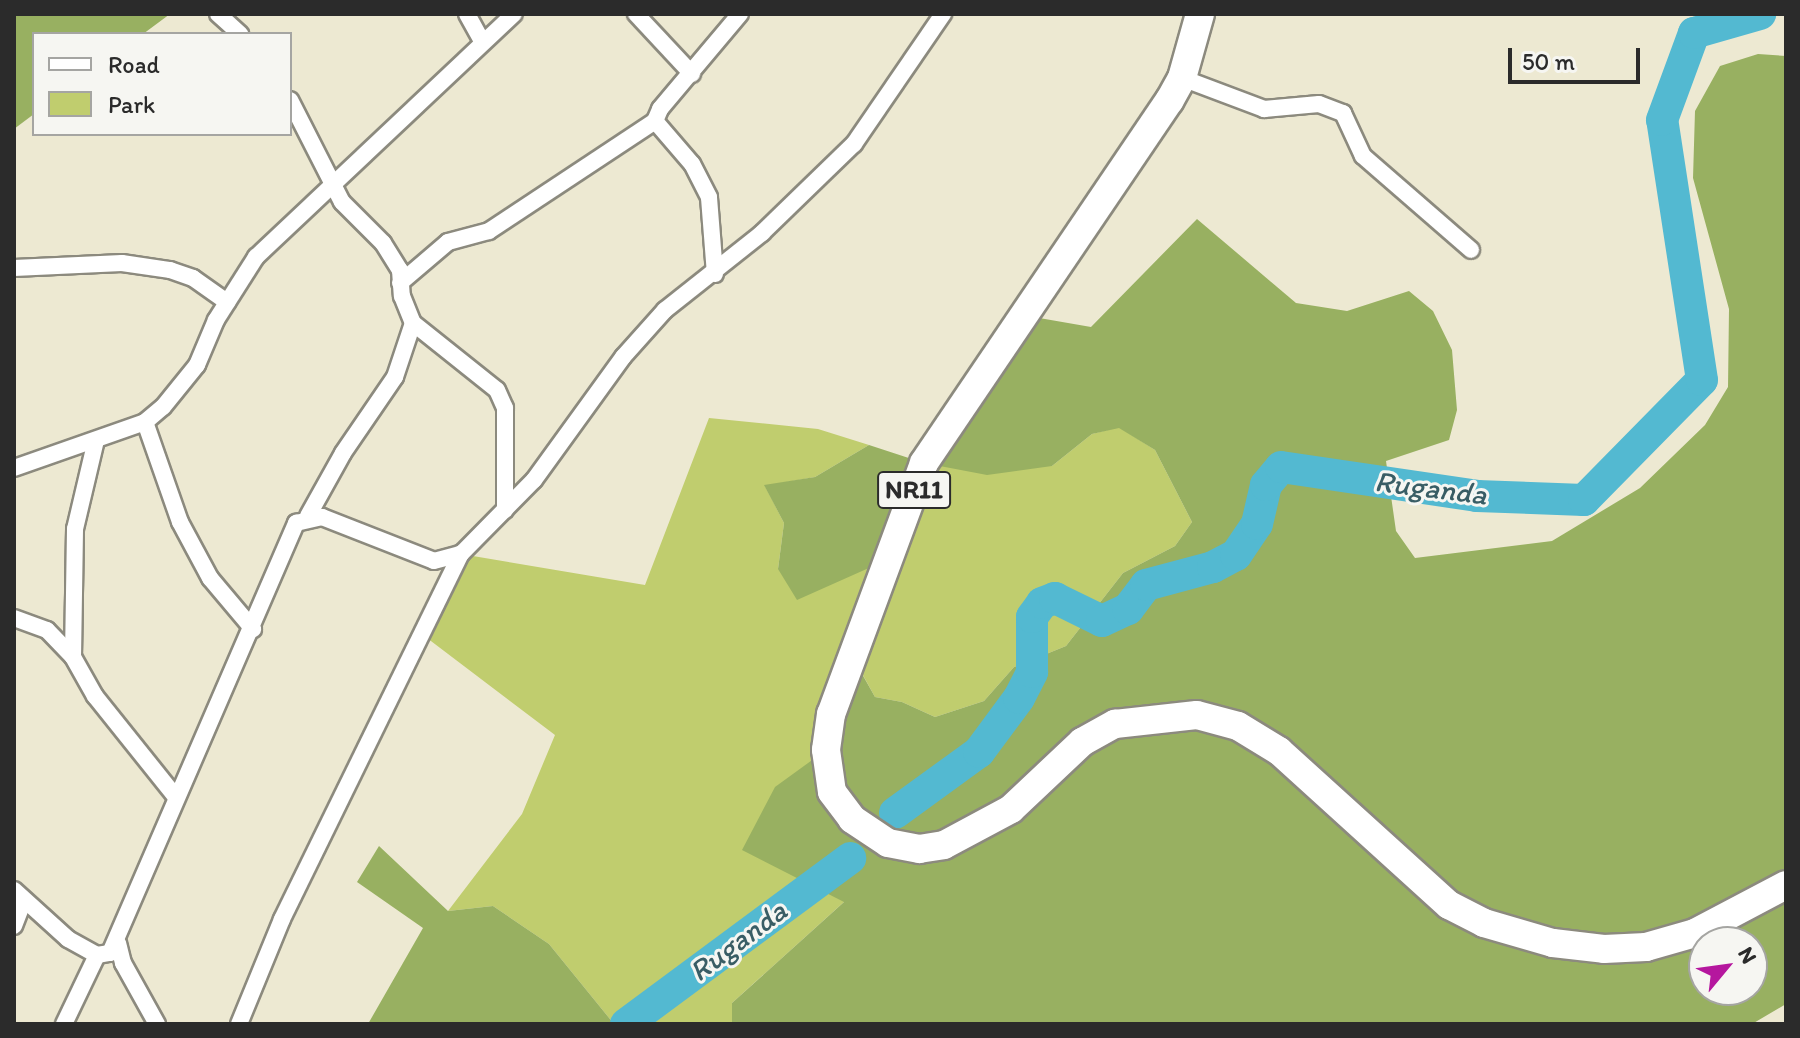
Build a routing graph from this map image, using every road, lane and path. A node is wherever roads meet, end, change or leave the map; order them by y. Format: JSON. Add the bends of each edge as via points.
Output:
{"nodes":[{"id":1,"x":218,"y":14,"type":"edge"},
{"id":2,"x":467,"y":14,"type":"edge"},
{"id":3,"x":514,"y":14,"type":"edge"},
{"id":4,"x":636,"y":14,"type":"edge"},
{"id":5,"x":740,"y":14,"type":"edge"},
{"id":6,"x":943,"y":14,"type":"edge"},
{"id":7,"x":1200,"y":14,"type":"edge"},
{"id":8,"x":238,"y":32,"type":"edge"},
{"id":9,"x":481,"y":39,"type":"junction"},
{"id":10,"x":692,"y":74,"type":"junction"},
{"id":11,"x":1182,"y":78,"type":"junction"},
{"id":12,"x":292,"y":104,"type":"edge"},
{"id":13,"x":655,"y":121,"type":"junction"},
{"id":14,"x":330,"y":181,"type":"junction"},
{"id":15,"x":1471,"y":250,"type":"dead end"},
{"id":16,"x":14,"y":268,"type":"edge"},
{"id":17,"x":715,"y":274,"type":"junction"},
{"id":18,"x":400,"y":283,"type":"junction"},
{"id":19,"x":227,"y":302,"type":"junction"},
{"id":20,"x":413,"y":323,"type":"junction"},
{"id":21,"x":145,"y":422,"type":"junction"},
{"id":22,"x":96,"y":440,"type":"junction"},
{"id":23,"x":14,"y":468,"type":"edge"},
{"id":24,"x":505,"y":510,"type":"junction"},
{"id":25,"x":308,"y":516,"type":"junction"},
{"id":26,"x":461,"y":554,"type":"junction"},
{"id":27,"x":14,"y":618,"type":"edge"},
{"id":28,"x":253,"y":629,"type":"junction"},
{"id":29,"x":73,"y":657,"type":"junction"},
{"id":30,"x":175,"y":796,"type":"junction"},
{"id":31,"x":1786,"y":885,"type":"edge"},
{"id":32,"x":19,"y":895,"type":"edge"},
{"id":33,"x":14,"y":926,"type":"edge"},
{"id":34,"x":118,"y":943,"type":"junction"},
{"id":35,"x":97,"y":955,"type":"junction"},
{"id":36,"x":156,"y":1023,"type":"edge"},
{"id":37,"x":64,"y":1024,"type":"edge"},
{"id":38,"x":239,"y":1024,"type":"edge"}],
"edges":[{"from":1,"to":8,"type":"street"},
{"from":2,"to":9,"type":"street"},
{"from":3,"to":9,"type":"street"},
{"from":4,"to":10,"type":"street"},
{"from":5,"to":10,"type":"street"},
{"from":6,"to":17,"type":"street","via":[[854,144]]},
{"from":7,"to":11,"type":"highway","number":"NR11"},
{"from":9,"to":14,"type":"street"},
{"from":10,"to":13,"type":"street"},
{"from":11,"to":15,"type":"street","via":[[1264,109],[1319,104],[1343,113],[1363,156]]},
{"from":11,"to":31,"type":"highway","number":"NR11","via":[[924,463],[831,714],[826,750],[832,792],[852,819],[888,843],[919,849],[944,845],[1011,809],[1082,742],[1115,724],[1197,715],[1238,726],[1279,751],[1449,905],[1484,923],[1553,943],[1646,947],[1695,933]]},
{"from":12,"to":14,"type":"street"},
{"from":13,"to":17,"type":"street","via":[[692,164],[709,197]]},
{"from":13,"to":18,"type":"street","via":[[489,231],[448,242]]},
{"from":14,"to":18,"type":"street","via":[[342,202],[383,243],[400,270]]},
{"from":14,"to":19,"type":"street","via":[[256,257]]},
{"from":16,"to":19,"type":"street","via":[[122,263],[170,270],[193,278]]},
{"from":17,"to":24,"type":"street","via":[[665,310],[623,357],[534,480]]},
{"from":18,"to":20,"type":"street"},
{"from":19,"to":21,"type":"street","via":[[197,365]]},
{"from":20,"to":24,"type":"street","via":[[497,390],[505,408]]},
{"from":20,"to":25,"type":"street","via":[[395,377]]},
{"from":21,"to":22,"type":"street"},
{"from":21,"to":28,"type":"street","via":[[180,522],[210,578]]},
{"from":22,"to":23,"type":"street"},
{"from":22,"to":29,"type":"street","via":[[75,529]]},
{"from":24,"to":26,"type":"street"},
{"from":25,"to":26,"type":"street","via":[[434,561]]},
{"from":25,"to":28,"type":"street","via":[[296,523]]},
{"from":26,"to":38,"type":"street","via":[[282,919]]},
{"from":27,"to":29,"type":"street","via":[[47,630]]},
{"from":28,"to":30,"type":"street"},
{"from":29,"to":30,"type":"street","via":[[95,696]]},
{"from":30,"to":34,"type":"street"},
{"from":32,"to":33,"type":"street"},
{"from":32,"to":35,"type":"street","via":[[68,939]]},
{"from":34,"to":35,"type":"street","via":[[110,953]]},
{"from":34,"to":36,"type":"street","via":[[123,963]]},
{"from":35,"to":37,"type":"street"}]}
